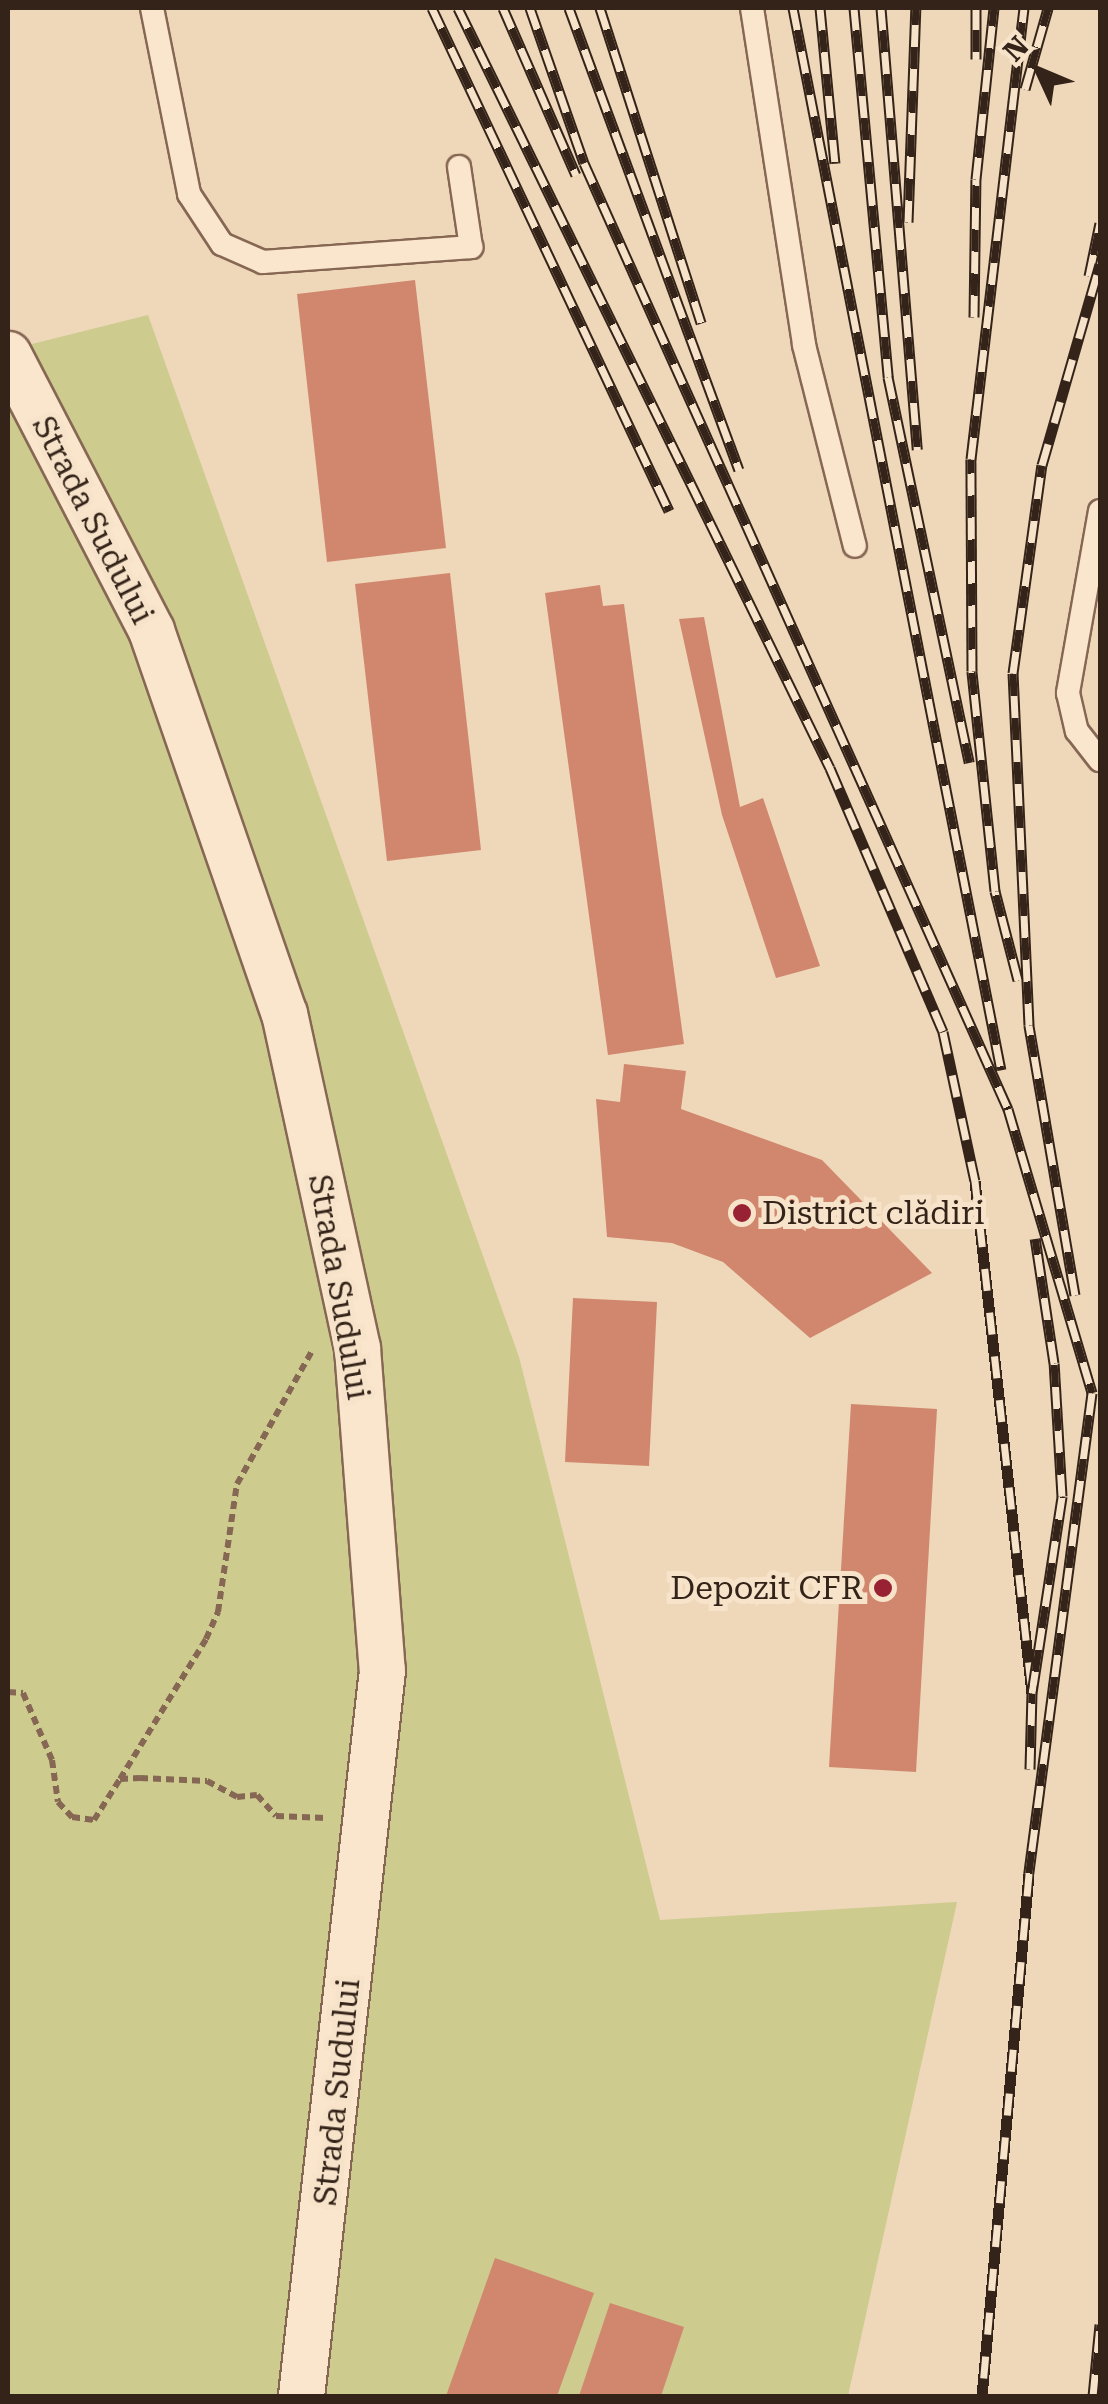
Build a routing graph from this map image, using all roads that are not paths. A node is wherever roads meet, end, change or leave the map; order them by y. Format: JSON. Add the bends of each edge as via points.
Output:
{"nodes":[{"id":1,"x":152,"y":8,"type":"edge"},
{"id":2,"x":752,"y":8,"type":"edge"},
{"id":3,"x":458,"y":167,"type":"dead end"},
{"id":4,"x":8,"y":354,"type":"edge"},
{"id":5,"x":1100,"y":511,"type":"edge"},
{"id":6,"x":855,"y":546,"type":"dead end"},
{"id":7,"x":1100,"y":760,"type":"edge"},
{"id":8,"x":301,"y":2396,"type":"edge"}],
"edges":[{"from":1,"to":3,"type":"lane","via":[[189,194],[222,244],[263,262],[470,247]]},
{"from":2,"to":6,"type":"lane","via":[[804,345]]},
{"from":4,"to":8,"type":"street","name":"Strada Sudului","via":[[151,630],[284,1013],[347,1300],[382,1670]]},
{"from":5,"to":7,"type":"lane","via":[[1068,693],[1077,730]]}]}
